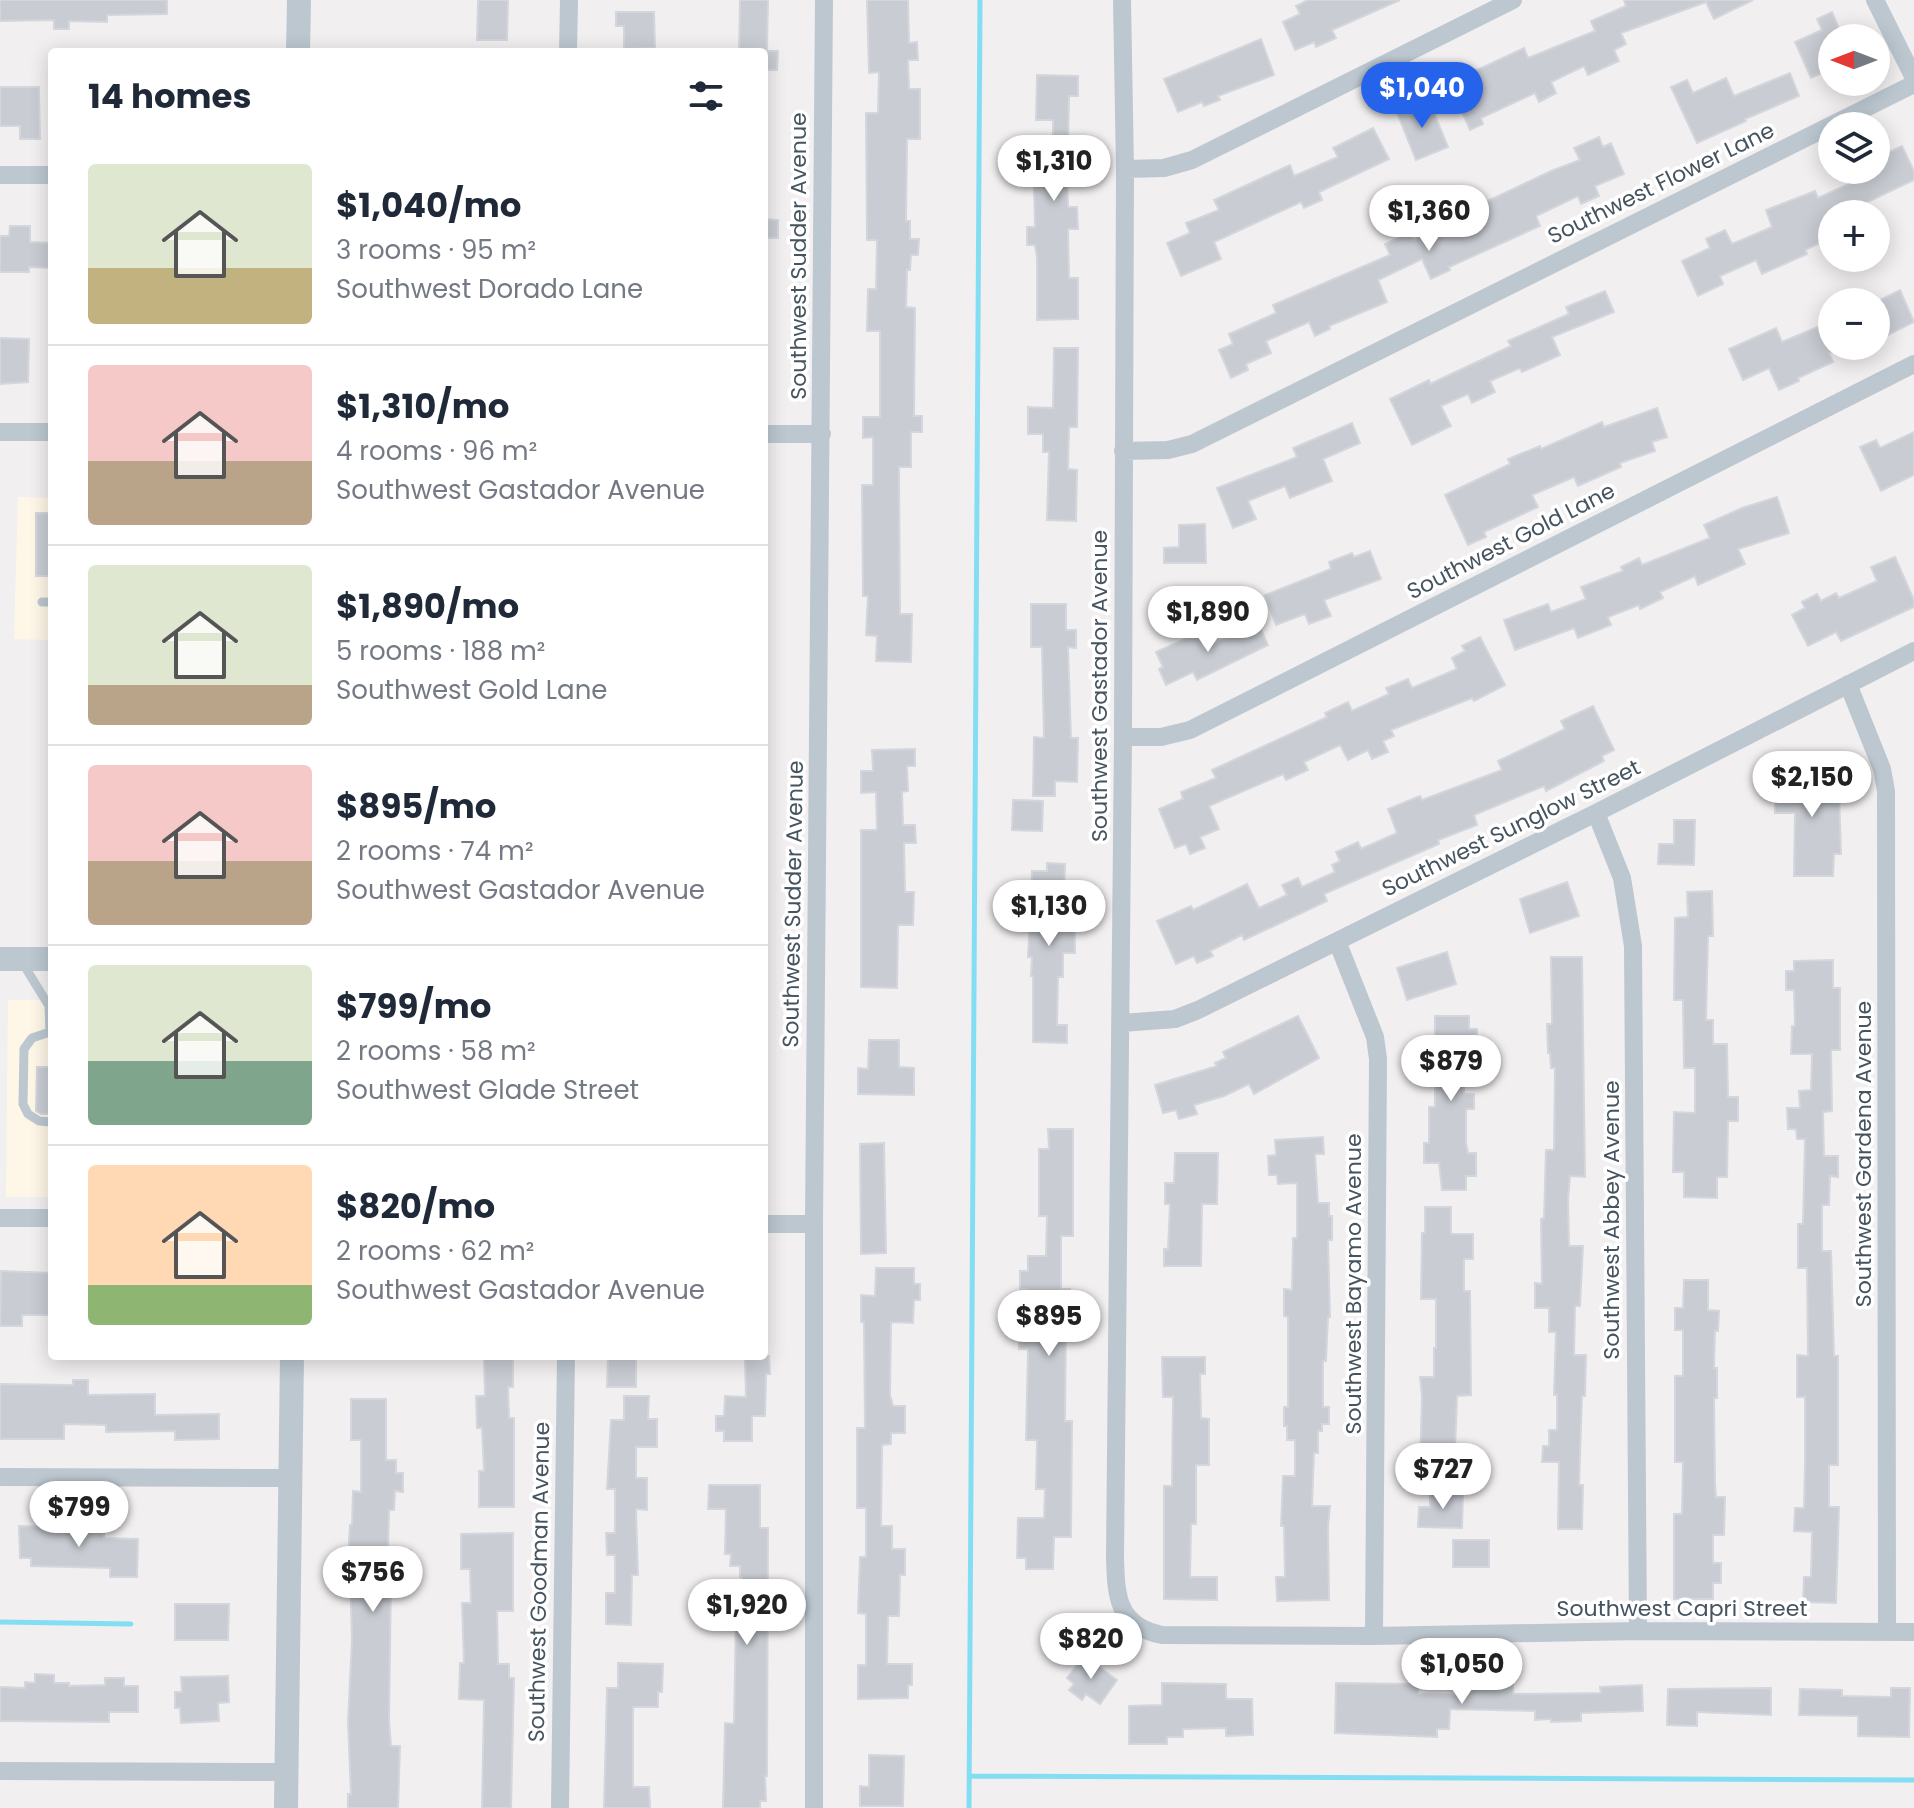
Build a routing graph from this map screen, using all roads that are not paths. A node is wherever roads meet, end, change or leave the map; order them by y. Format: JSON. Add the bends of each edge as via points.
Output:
{"nodes":[{"id":1,"x":299,"y":0,"type":"edge"},
{"id":2,"x":569,"y":0,"type":"edge"},
{"id":3,"x":824,"y":0,"type":"edge"},
{"id":4,"x":1122,"y":0,"type":"edge"},
{"id":5,"x":1513,"y":0,"type":"edge"},
{"id":6,"x":1875,"y":0,"type":"edge"},
{"id":7,"x":298,"y":48,"type":"edge"},
{"id":8,"x":568,"y":48,"type":"edge"},
{"id":9,"x":1914,"y":78,"type":"edge"},
{"id":10,"x":1914,"y":84,"type":"edge"},
{"id":11,"x":1125,"y":169,"type":"junction"},
{"id":12,"x":0,"y":175,"type":"edge"},
{"id":13,"x":48,"y":175,"type":"edge"},
{"id":14,"x":1914,"y":364,"type":"edge"},
{"id":15,"x":0,"y":432,"type":"edge"},
{"id":16,"x":48,"y":432,"type":"edge"},
{"id":17,"x":768,"y":434,"type":"edge"},
{"id":18,"x":822,"y":434,"type":"junction"},
{"id":19,"x":1123,"y":451,"type":"junction"},
{"id":20,"x":1914,"y":651,"type":"edge"},
{"id":21,"x":1848,"y":684,"type":"junction"},
{"id":22,"x":1123,"y":737,"type":"junction"},
{"id":23,"x":1596,"y":813,"type":"junction"},
{"id":24,"x":1337,"y":941,"type":"junction"},
{"id":25,"x":10,"y":959,"type":"edge"},
{"id":26,"x":48,"y":959,"type":"edge"},
{"id":27,"x":48,"y":1002,"type":"edge"},
{"id":28,"x":1122,"y":1023,"type":"junction"},
{"id":29,"x":48,"y":1033,"type":"edge"},
{"id":30,"x":48,"y":1122,"type":"edge"},
{"id":31,"x":0,"y":1218,"type":"edge"},
{"id":32,"x":48,"y":1218,"type":"edge"},
{"id":33,"x":768,"y":1224,"type":"edge"},
{"id":34,"x":814,"y":1224,"type":"junction"},
{"id":35,"x":292,"y":1360,"type":"edge"},
{"id":36,"x":566,"y":1360,"type":"edge"},
{"id":37,"x":0,"y":1477,"type":"edge"},
{"id":38,"x":290,"y":1478,"type":"junction"},
{"id":39,"x":1638,"y":1631,"type":"junction"},
{"id":40,"x":1887,"y":1631,"type":"junction"},
{"id":41,"x":1914,"y":1632,"type":"edge"},
{"id":42,"x":1162,"y":1635,"type":"joint"},
{"id":43,"x":1374,"y":1636,"type":"junction"},
{"id":44,"x":0,"y":1771,"type":"edge"},
{"id":45,"x":286,"y":1772,"type":"junction"},
{"id":46,"x":286,"y":1808,"type":"edge"},
{"id":47,"x":560,"y":1808,"type":"edge"},
{"id":48,"x":814,"y":1808,"type":"edge"}],
"edges":[{"from":1,"to":7,"type":"street"},
{"from":2,"to":8,"type":"street"},
{"from":3,"to":18,"type":"street","name":"Southwest Sudder Avenue"},
{"from":4,"to":11,"type":"street","name":"Southwest Gastador Avenue"},
{"from":5,"to":11,"type":"street","via":[[1192,160],[1164,168]]},
{"from":6,"to":9,"type":"street"},
{"from":10,"to":19,"type":"street","name":"Southwest Flower Lane","via":[[1192,444]]},
{"from":11,"to":19,"type":"street","name":"Southwest Gastador Avenue"},
{"from":12,"to":13,"type":"street"},
{"from":14,"to":22,"type":"street","name":"Southwest Gold Lane","via":[[1190,730]]},
{"from":15,"to":16,"type":"street"},
{"from":17,"to":18,"type":"street"},
{"from":18,"to":34,"type":"street","name":"Southwest Sudder Avenue"},
{"from":19,"to":22,"type":"street","name":"Southwest Gastador Avenue"},
{"from":20,"to":21,"type":"street","name":"Southwest Sunglow Street"},
{"from":21,"to":23,"type":"street","name":"Southwest Sunglow Street"},
{"from":21,"to":40,"type":"street","name":"Southwest Gardena Avenue","via":[[1886,791]]},
{"from":22,"to":28,"type":"street","name":"Southwest Gastador Avenue"},
{"from":23,"to":24,"type":"street","name":"Southwest Sunglow Street"},
{"from":23,"to":39,"type":"street","name":"Southwest Abbey Avenue","via":[[1622,878],[1633,946]]},
{"from":24,"to":28,"type":"street","name":"Southwest Sunglow Street","via":[[1175,1019]]},
{"from":24,"to":43,"type":"street","name":"Southwest Bayamo Avenue","via":[[1375,1037],[1378,1059]]},
{"from":25,"to":26,"type":"street"},
{"from":25,"to":27,"type":"lane"},
{"from":28,"to":42,"type":"street","name":"Southwest Gastador Avenue","via":[[1116,1585],[1130,1620]]},
{"from":29,"to":30,"type":"lane","via":[[32,1038],[24,1049],[23,1104],[28,1114]]},
{"from":31,"to":32,"type":"street"},
{"from":33,"to":34,"type":"street"},
{"from":34,"to":48,"type":"street","name":"Southwest Sudder Avenue"},
{"from":35,"to":38,"type":"street"},
{"from":36,"to":47,"type":"street","name":"Southwest Goodman Avenue"},
{"from":37,"to":38,"type":"street"},
{"from":38,"to":45,"type":"street"},
{"from":39,"to":40,"type":"street","name":"Southwest Capri Street"},
{"from":39,"to":43,"type":"street","name":"Southwest Capri Street"},
{"from":40,"to":41,"type":"street","name":"Southwest Capri Street"},
{"from":42,"to":43,"type":"street","name":"Southwest Capri Street"},
{"from":44,"to":45,"type":"street"},
{"from":45,"to":46,"type":"street"}]}
